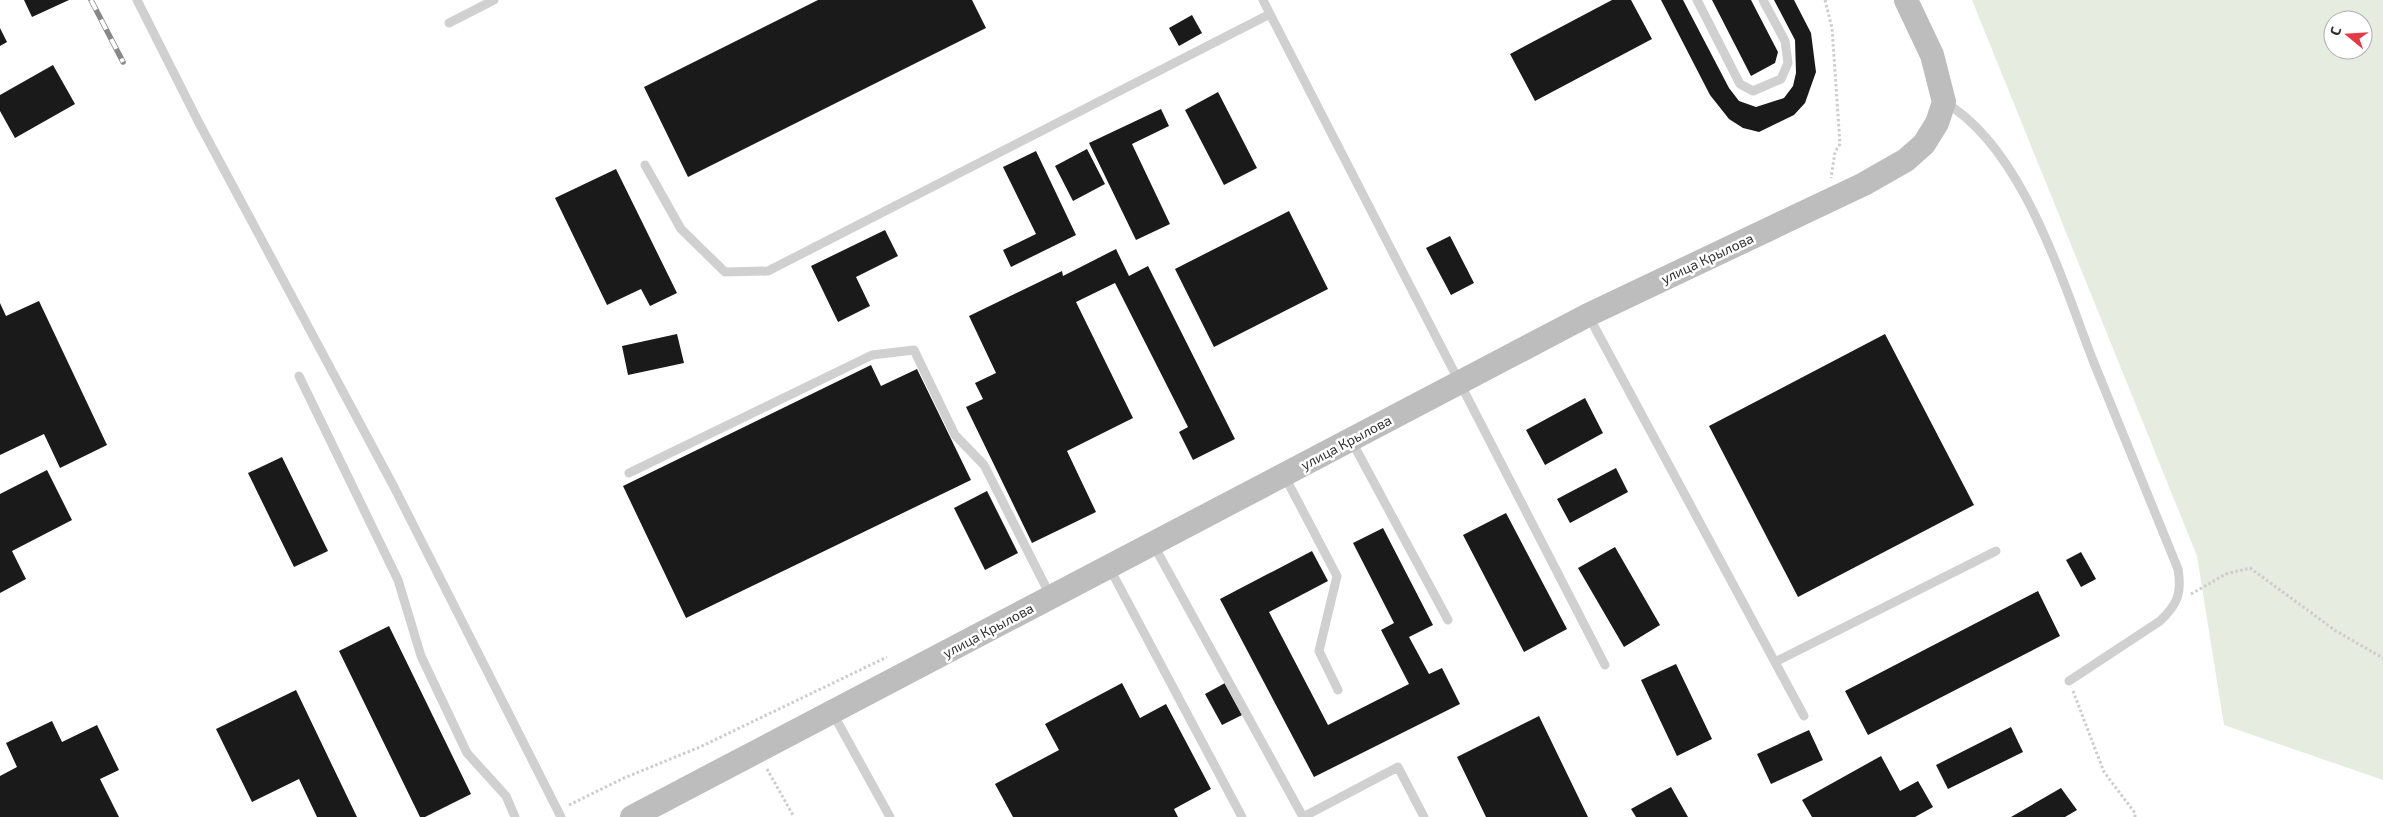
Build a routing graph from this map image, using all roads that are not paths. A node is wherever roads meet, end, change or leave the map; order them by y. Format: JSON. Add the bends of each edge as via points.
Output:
{"nodes":[{"id":1,"x":137,"y":0,"type":"edge"},
{"id":2,"x":494,"y":0,"type":"edge"},
{"id":3,"x":1262,"y":0,"type":"edge"},
{"id":4,"x":1697,"y":0,"type":"edge"},
{"id":5,"x":1763,"y":0,"type":"edge"},
{"id":6,"x":1906,"y":0,"type":"edge"},
{"id":7,"x":1270,"y":14,"type":"junction"},
{"id":8,"x":449,"y":23,"type":"dead end"},
{"id":9,"x":1944,"y":102,"type":"junction"},
{"id":10,"x":645,"y":165,"type":"dead end"},
{"id":11,"x":1588,"y":315,"type":"junction"},
{"id":12,"x":299,"y":376,"type":"dead end"},
{"id":13,"x":1458,"y":384,"type":"junction"},
{"id":14,"x":1351,"y":440,"type":"junction"},
{"id":15,"x":629,"y":473,"type":"dead end"},
{"id":16,"x":1284,"y":475,"type":"junction"},
{"id":17,"x":1153,"y":544,"type":"junction"},
{"id":18,"x":1996,"y":550,"type":"dead end"},
{"id":19,"x":1109,"y":567,"type":"junction"},
{"id":20,"x":1051,"y":597,"type":"junction"},
{"id":21,"x":1448,"y":620,"type":"dead end"},
{"id":22,"x":1775,"y":662,"type":"junction"},
{"id":23,"x":1605,"y":665,"type":"dead end"},
{"id":24,"x":2070,"y":681,"type":"road end"},
{"id":25,"x":1338,"y":690,"type":"dead end"},
{"id":26,"x":832,"y":712,"type":"junction"},
{"id":27,"x":1804,"y":716,"type":"dead end"},
{"id":28,"x":560,"y":814,"type":"edge"},
{"id":29,"x":635,"y":816,"type":"edge"},
{"id":30,"x":515,"y":817,"type":"edge"},
{"id":31,"x":890,"y":817,"type":"edge"},
{"id":32,"x":1242,"y":817,"type":"edge"},
{"id":33,"x":1303,"y":817,"type":"edge"},
{"id":34,"x":1424,"y":817,"type":"edge"}],
"edges":[{"from":1,"to":28,"type":"lane","via":[[198,121],[393,485]]},
{"from":2,"to":8,"type":"lane"},
{"from":3,"to":7,"type":"lane"},
{"from":4,"to":5,"type":"lane","via":[[1740,84],[1753,91],[1781,79],[1788,63],[1785,41]]},
{"from":6,"to":9,"type":"street","via":[[1932,55]]},
{"from":7,"to":10,"type":"lane","via":[[768,271],[725,272],[681,229]]},
{"from":7,"to":13,"type":"lane"},
{"from":9,"to":11,"type":"street","name":"улица Крылова","via":[[1937,123],[1924,144],[1906,160],[1828,201]]},
{"from":9,"to":24,"type":"lane","via":[[1968,118],[1990,141],[2013,174],[2043,235],[2178,570],[2181,588],[2177,600],[2160,621]]},
{"from":11,"to":13,"type":"street","name":"улица Крылова"},
{"from":11,"to":22,"type":"lane"},
{"from":12,"to":30,"type":"lane","via":[[398,580],[421,656],[467,753],[506,796]]},
{"from":13,"to":14,"type":"street","name":"улица Крылова"},
{"from":13,"to":23,"type":"lane"},
{"from":14,"to":16,"type":"street","name":"улица Крылова"},
{"from":14,"to":21,"type":"lane"},
{"from":15,"to":20,"type":"lane","via":[[872,355],[914,350],[955,435],[984,465]]},
{"from":16,"to":17,"type":"street","name":"улица Крылова"},
{"from":16,"to":25,"type":"lane","via":[[1337,576],[1319,651]]},
{"from":17,"to":19,"type":"street","name":"улица Крылова"},
{"from":17,"to":33,"type":"lane"},
{"from":18,"to":22,"type":"lane"},
{"from":19,"to":20,"type":"street","name":"улица Крылова"},
{"from":19,"to":32,"type":"lane"},
{"from":20,"to":26,"type":"street","name":"улица Крылова"},
{"from":22,"to":27,"type":"lane"},
{"from":26,"to":29,"type":"street","name":"улица Крылова"},
{"from":26,"to":31,"type":"lane"},
{"from":33,"to":34,"type":"lane","via":[[1398,767]]}]}
